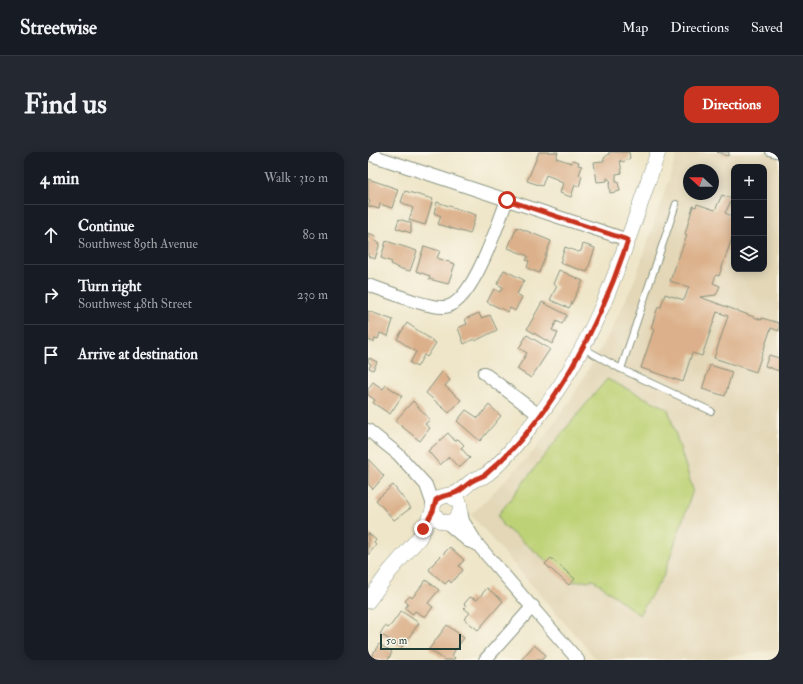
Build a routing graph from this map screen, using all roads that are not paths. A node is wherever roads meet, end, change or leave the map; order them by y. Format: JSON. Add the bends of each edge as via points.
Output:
{"nodes":[{"id":1,"x":658,"y":152,"type":"edge"},
{"id":2,"x":769,"y":152,"type":"edge"},
{"id":3,"x":368,"y":154,"type":"edge"},
{"id":4,"x":779,"y":155,"type":"edge"},
{"id":5,"x":507,"y":200,"type":"junction"},
{"id":6,"x":676,"y":204,"type":"dead end"},
{"id":7,"x":628,"y":240,"type":"junction"},
{"id":8,"x":368,"y":285,"type":"edge"},
{"id":9,"x":583,"y":348,"type":"junction"},
{"id":10,"x":620,"y":369,"type":"junction"},
{"id":11,"x":484,"y":373,"type":"dead end"},
{"id":12,"x":711,"y":411,"type":"dead end"},
{"id":13,"x":539,"y":414,"type":"junction"},
{"id":14,"x":368,"y":430,"type":"edge"},
{"id":15,"x":484,"y":476,"type":"junction"},
{"id":16,"x":440,"y":501,"type":"junction"},
{"id":17,"x":461,"y":509,"type":"junction"},
{"id":18,"x":445,"y":523,"type":"junction"},
{"id":19,"x":419,"y":538,"type":"junction"},
{"id":20,"x":478,"y":545,"type":"junction"},
{"id":21,"x":368,"y":599,"type":"edge"},
{"id":22,"x":532,"y":606,"type":"junction"},
{"id":23,"x":485,"y":660,"type":"edge"},
{"id":24,"x":578,"y":660,"type":"edge"}],
"edges":[{"from":1,"to":7,"type":"street"},
{"from":2,"to":4,"type":"lane"},
{"from":3,"to":5,"type":"street"},
{"from":5,"to":7,"type":"street"},
{"from":5,"to":8,"type":"street","via":[[475,277],[462,298],[455,304],[450,307],[436,307]]},
{"from":6,"to":10,"type":"lane"},
{"from":7,"to":9,"type":"street","via":[[613,284]]},
{"from":9,"to":10,"type":"lane"},
{"from":9,"to":13,"type":"street"},
{"from":10,"to":12,"type":"lane"},
{"from":11,"to":13,"type":"street"},
{"from":13,"to":15,"type":"street","via":[[511,449]]},
{"from":14,"to":16,"type":"street","via":[[398,454],[426,485],[432,487]]},
{"from":15,"to":16,"type":"street"},
{"from":15,"to":17,"type":"street","via":[[479,487]]},
{"from":16,"to":17,"type":"street","via":[[457,499]]},
{"from":16,"to":18,"type":"street","via":[[438,520]]},
{"from":16,"to":19,"type":"street"},
{"from":17,"to":18,"type":"street","via":[[453,522]]},
{"from":17,"to":20,"type":"street","via":[[463,521]]},
{"from":18,"to":19,"type":"street"},
{"from":18,"to":20,"type":"street","via":[[468,541]]},
{"from":19,"to":21,"type":"street"},
{"from":20,"to":22,"type":"street"},
{"from":22,"to":23,"type":"street"},
{"from":22,"to":24,"type":"street"}]}
